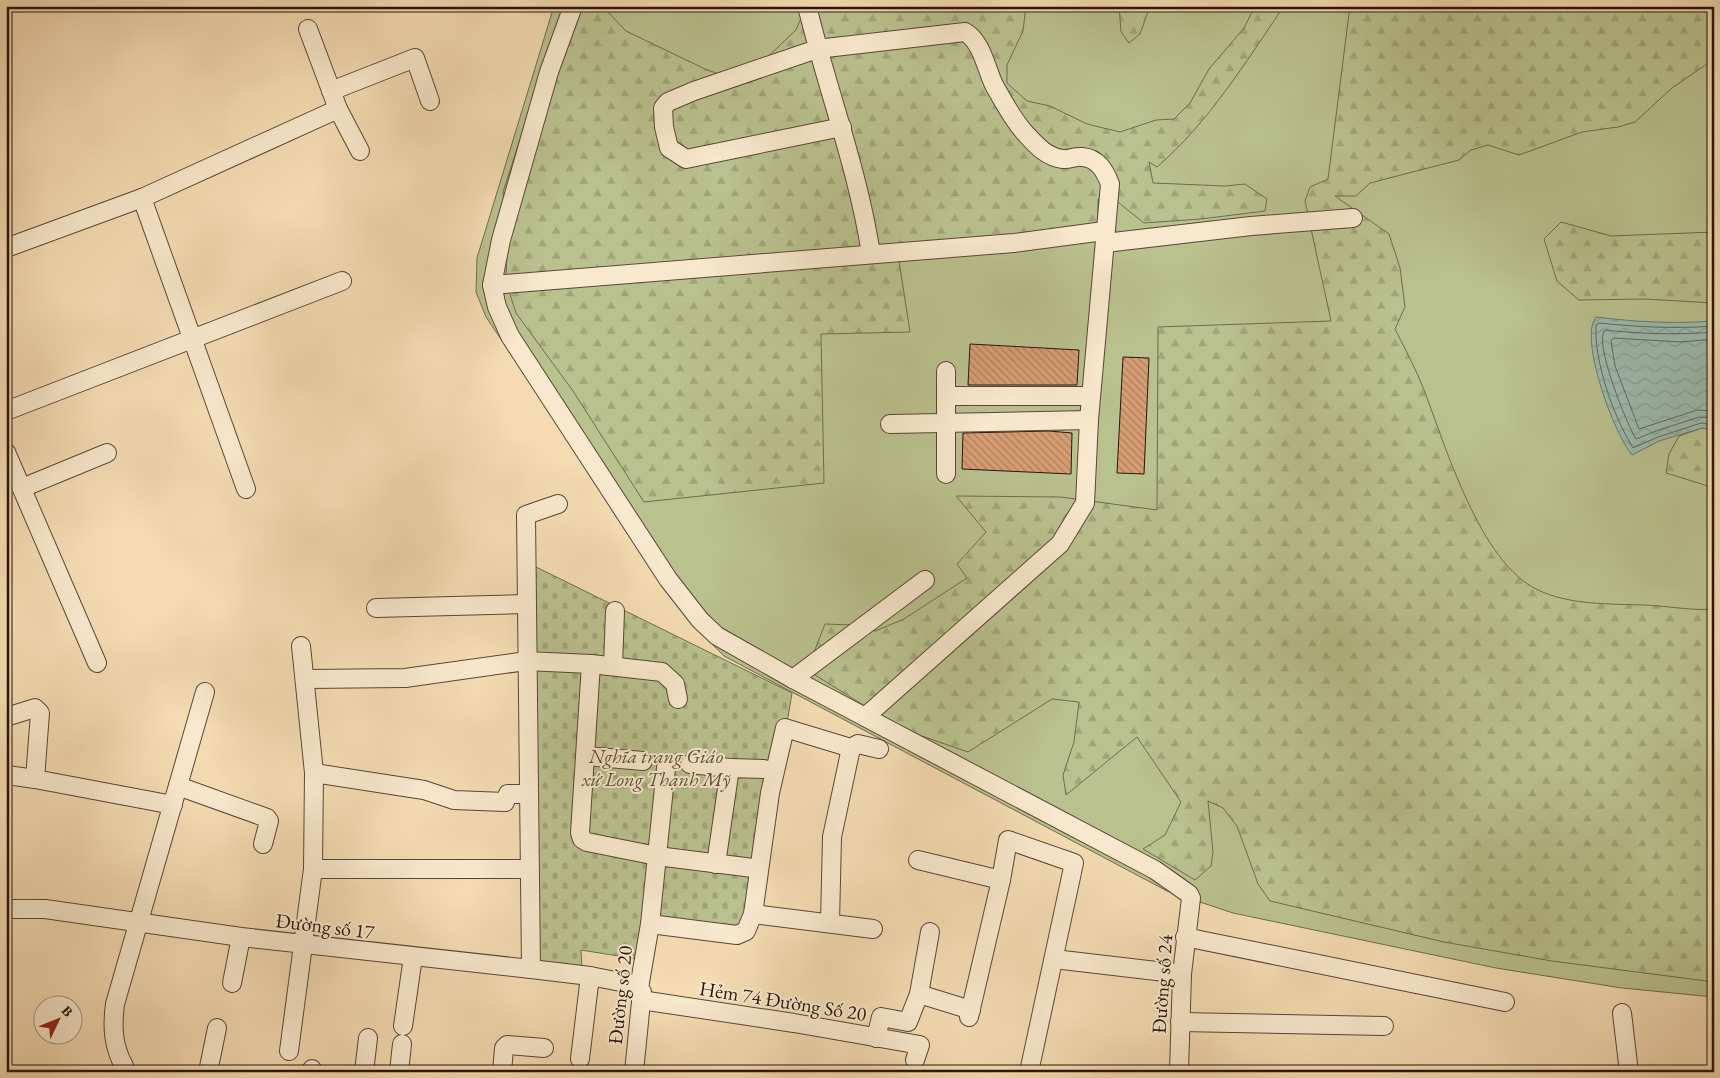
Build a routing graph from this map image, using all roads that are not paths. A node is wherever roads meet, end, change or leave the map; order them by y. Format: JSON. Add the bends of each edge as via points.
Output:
{"nodes":[{"id":1,"x":573,"y":6,"type":"edge"},
{"id":2,"x":807,"y":6,"type":"edge"},
{"id":3,"x":308,"y":29,"type":"dead end"},
{"id":4,"x":817,"y":49,"type":"junction"},
{"id":5,"x":331,"y":91,"type":"junction"},
{"id":6,"x":430,"y":102,"type":"dead end"},
{"id":7,"x":338,"y":109,"type":"junction"},
{"id":8,"x":842,"y":127,"type":"junction"},
{"id":9,"x":360,"y":151,"type":"dead end"},
{"id":10,"x":142,"y":198,"type":"junction"},
{"id":11,"x":1353,"y":218,"type":"dead end"},
{"id":12,"x":1104,"y":237,"type":"junction"},
{"id":13,"x":6,"y":248,"type":"edge"},
{"id":14,"x":871,"y":254,"type":"junction"},
{"id":15,"x":342,"y":281,"type":"dead end"},
{"id":16,"x":492,"y":285,"type":"junction"},
{"id":17,"x":194,"y":339,"type":"junction"},
{"id":18,"x":946,"y":371,"type":"dead end"},
{"id":19,"x":946,"y":396,"type":"junction"},
{"id":20,"x":1091,"y":396,"type":"junction"},
{"id":21,"x":6,"y":411,"type":"edge"},
{"id":22,"x":1089,"y":420,"type":"junction"},
{"id":23,"x":947,"y":422,"type":"junction"},
{"id":24,"x":890,"y":424,"type":"dead end"},
{"id":25,"x":6,"y":452,"type":"edge"},
{"id":26,"x":107,"y":453,"type":"dead end"},
{"id":27,"x":946,"y":474,"type":"dead end"},
{"id":28,"x":15,"y":484,"type":"edge"},
{"id":29,"x":246,"y":489,"type":"dead end"},
{"id":30,"x":558,"y":504,"type":"dead end"},
{"id":31,"x":924,"y":580,"type":"dead end"},
{"id":32,"x":526,"y":604,"type":"junction"},
{"id":33,"x":376,"y":608,"type":"dead end"},
{"id":34,"x":615,"y":611,"type":"dead end"},
{"id":35,"x":302,"y":646,"type":"dead end"},
{"id":36,"x":526,"y":661,"type":"junction"},
{"id":37,"x":97,"y":663,"type":"dead end"},
{"id":38,"x":591,"y":664,"type":"junction"},
{"id":39,"x":612,"y":666,"type":"junction"},
{"id":40,"x":306,"y":679,"type":"junction"},
{"id":41,"x":793,"y":679,"type":"junction"},
{"id":42,"x":205,"y":692,"type":"dead end"},
{"id":43,"x":678,"y":699,"type":"dead end"},
{"id":44,"x":6,"y":717,"type":"edge"},
{"id":45,"x":865,"y":717,"type":"junction"},
{"id":46,"x":851,"y":748,"type":"junction"},
{"id":47,"x":879,"y":749,"type":"dead end"},
{"id":48,"x":586,"y":756,"type":"junction"},
{"id":49,"x":643,"y":761,"type":"dead end"},
{"id":50,"x":690,"y":764,"type":"dead end"},
{"id":51,"x":666,"y":768,"type":"dead end"},
{"id":52,"x":730,"y":768,"type":"junction"},
{"id":53,"x":764,"y":769,"type":"dead end"},
{"id":54,"x":314,"y":773,"type":"junction"},
{"id":55,"x":7,"y":775,"type":"edge"},
{"id":56,"x":35,"y":779,"type":"junction"},
{"id":57,"x":178,"y":786,"type":"junction"},
{"id":58,"x":528,"y":794,"type":"junction"},
{"id":59,"x":173,"y":805,"type":"junction"},
{"id":60,"x":263,"y":844,"type":"dead end"},
{"id":61,"x":657,"y":856,"type":"junction"},
{"id":62,"x":918,"y":860,"type":"dead end"},
{"id":63,"x":716,"y":864,"type":"junction"},
{"id":64,"x":753,"y":868,"type":"dead end"},
{"id":65,"x":313,"y":869,"type":"junction"},
{"id":66,"x":529,"y":869,"type":"junction"},
{"id":67,"x":1001,"y":880,"type":"junction"},
{"id":68,"x":6,"y":909,"type":"edge"},
{"id":69,"x":753,"y":914,"type":"junction"},
{"id":70,"x":830,"y":922,"type":"junction"},
{"id":71,"x":139,"y":923,"type":"junction"},
{"id":72,"x":650,"y":924,"type":"junction"},
{"id":73,"x":874,"y":929,"type":"dead end"},
{"id":74,"x":930,"y":932,"type":"dead end"},
{"id":75,"x":241,"y":937,"type":"junction"},
{"id":76,"x":1185,"y":937,"type":"junction"},
{"id":77,"x":303,"y":944,"type":"junction"},
{"id":78,"x":413,"y":957,"type":"junction"},
{"id":79,"x":1054,"y":959,"type":"junction"},
{"id":80,"x":531,"y":968,"type":"junction"},
{"id":81,"x":1182,"y":974,"type":"junction"},
{"id":82,"x":590,"y":976,"type":"junction"},
{"id":83,"x":232,"y":984,"type":"dead end"},
{"id":84,"x":640,"y":994,"type":"junction"},
{"id":85,"x":919,"y":994,"type":"junction"},
{"id":86,"x":1505,"y":1002,"type":"dead end"},
{"id":87,"x":1622,"y":1013,"type":"dead end"},
{"id":88,"x":1180,"y":1022,"type":"junction"},
{"id":89,"x":403,"y":1026,"type":"dead end"},
{"id":90,"x":1384,"y":1026,"type":"dead end"},
{"id":91,"x":216,"y":1028,"type":"dead end"},
{"id":92,"x":368,"y":1038,"type":"dead end"},
{"id":93,"x":876,"y":1038,"type":"junction"},
{"id":94,"x":402,"y":1044,"type":"dead end"},
{"id":95,"x":544,"y":1048,"type":"dead end"},
{"id":96,"x":289,"y":1051,"type":"dead end"},
{"id":97,"x":580,"y":1060,"type":"dead end"},
{"id":98,"x":916,"y":1060,"type":"dead end"},
{"id":99,"x":124,"y":1066,"type":"dead end"},
{"id":100,"x":208,"y":1072,"type":"edge"},
{"id":101,"x":364,"y":1072,"type":"edge"},
{"id":102,"x":400,"y":1072,"type":"edge"},
{"id":103,"x":502,"y":1072,"type":"edge"},
{"id":104,"x":634,"y":1072,"type":"edge"},
{"id":105,"x":1029,"y":1072,"type":"edge"},
{"id":106,"x":1179,"y":1072,"type":"edge"},
{"id":107,"x":1629,"y":1072,"type":"edge"}],
"edges":[{"from":1,"to":16,"type":"street","via":[[549,72],[501,240]]},
{"from":2,"to":4,"type":"street"},
{"from":3,"to":5,"type":"street"},
{"from":4,"to":8,"type":"street"},
{"from":4,"to":8,"type":"street","via":[[668,102],[663,108],[669,148],[686,159]]},
{"from":4,"to":12,"type":"street","via":[[949,33],[965,32],[972,36],[1007,107],[1043,152],[1063,159],[1082,156],[1102,166],[1110,184]]},
{"from":5,"to":6,"type":"street","via":[[415,58]]},
{"from":5,"to":7,"type":"street"},
{"from":7,"to":9,"type":"street"},
{"from":7,"to":10,"type":"street"},
{"from":8,"to":14,"type":"street"},
{"from":10,"to":13,"type":"street"},
{"from":10,"to":17,"type":"street"},
{"from":11,"to":12,"type":"street"},
{"from":12,"to":14,"type":"street"},
{"from":12,"to":20,"type":"street"},
{"from":14,"to":16,"type":"street"},
{"from":15,"to":17,"type":"street"},
{"from":16,"to":41,"type":"street","via":[[496,307],[510,336],[700,620],[717,636]]},
{"from":17,"to":21,"type":"street"},
{"from":17,"to":29,"type":"street"},
{"from":18,"to":19,"type":"street"},
{"from":19,"to":20,"type":"street"},
{"from":19,"to":23,"type":"street"},
{"from":20,"to":22,"type":"street"},
{"from":22,"to":23,"type":"street"},
{"from":22,"to":45,"type":"street","via":[[1085,503],[1060,544]]},
{"from":23,"to":24,"type":"street"},
{"from":23,"to":27,"type":"street"},
{"from":25,"to":28,"type":"street"},
{"from":26,"to":28,"type":"street"},
{"from":28,"to":37,"type":"street"},
{"from":30,"to":32,"type":"street","via":[[526,516]]},
{"from":31,"to":41,"type":"street"},
{"from":32,"to":33,"type":"street"},
{"from":32,"to":36,"type":"street"},
{"from":34,"to":39,"type":"street"},
{"from":35,"to":40,"type":"street"},
{"from":36,"to":38,"type":"street"},
{"from":36,"to":40,"type":"street","via":[[404,678]]},
{"from":36,"to":58,"type":"street"},
{"from":38,"to":39,"type":"street"},
{"from":38,"to":48,"type":"street"},
{"from":39,"to":43,"type":"street","via":[[662,672],[676,684]]},
{"from":40,"to":54,"type":"street"},
{"from":41,"to":45,"type":"street"},
{"from":42,"to":57,"type":"street"},
{"from":44,"to":56,"type":"street","via":[[35,708],[40,713]]},
{"from":45,"to":76,"type":"street","name":"Đường số 24","via":[[1184,888],[1191,898]]},
{"from":46,"to":47,"type":"street","via":[[858,744]]},
{"from":46,"to":69,"type":"street","via":[[785,728],[770,793]]},
{"from":46,"to":70,"type":"street","via":[[832,837]]},
{"from":48,"to":49,"type":"street"},
{"from":48,"to":61,"type":"street","via":[[582,839]]},
{"from":50,"to":52,"type":"street"},
{"from":51,"to":61,"type":"street","name":"Đường số 20"},
{"from":52,"to":53,"type":"street"},
{"from":52,"to":63,"type":"street"},
{"from":54,"to":58,"type":"street","via":[[424,790],[454,800],[505,802],[508,794]]},
{"from":54,"to":65,"type":"street"},
{"from":55,"to":56,"type":"street"},
{"from":56,"to":59,"type":"street"},
{"from":57,"to":59,"type":"street"},
{"from":57,"to":60,"type":"street","via":[[267,818]]},
{"from":58,"to":66,"type":"street"},
{"from":59,"to":71,"type":"street"},
{"from":61,"to":63,"type":"street"},
{"from":61,"to":72,"type":"street","name":"Đường số 20"},
{"from":62,"to":67,"type":"street"},
{"from":63,"to":64,"type":"street"},
{"from":65,"to":66,"type":"street"},
{"from":65,"to":77,"type":"street"},
{"from":66,"to":80,"type":"street"},
{"from":67,"to":79,"type":"street","via":[[1008,840],[1074,864]]},
{"from":67,"to":85,"type":"street","via":[[970,1014]]},
{"from":68,"to":71,"type":"street","name":"Đường số 17","via":[[46,909]]},
{"from":69,"to":70,"type":"street"},
{"from":69,"to":72,"type":"street","via":[[746,931],[737,935]]},
{"from":70,"to":73,"type":"street"},
{"from":71,"to":75,"type":"street","name":"Đường số 17"},
{"from":71,"to":99,"type":"street","via":[[113,1020],[114,1039]]},
{"from":72,"to":84,"type":"street","name":"Đường số 20"},
{"from":74,"to":85,"type":"street"},
{"from":75,"to":77,"type":"street","name":"Đường số 17"},
{"from":75,"to":83,"type":"street"},
{"from":76,"to":81,"type":"street","name":"Đường số 24"},
{"from":76,"to":86,"type":"street"},
{"from":77,"to":78,"type":"street","name":"Đường số 17"},
{"from":77,"to":96,"type":"street"},
{"from":78,"to":80,"type":"street","name":"Đường số 17"},
{"from":78,"to":89,"type":"street"},
{"from":79,"to":81,"type":"street"},
{"from":79,"to":105,"type":"street"},
{"from":80,"to":82,"type":"street","name":"Đường số 17"},
{"from":81,"to":88,"type":"street","name":"Đường số 24"},
{"from":82,"to":84,"type":"street","name":"Đường số 17","via":[[631,984]]},
{"from":82,"to":97,"type":"street"},
{"from":84,"to":93,"type":"street","name":"Hẻm 74 Đường Số 20"},
{"from":84,"to":104,"type":"street","name":"Đường số 20"},
{"from":85,"to":93,"type":"street","name":"Hẻm 74 Đường Số 20","via":[[908,1022],[881,1017]]},
{"from":87,"to":107,"type":"street"},
{"from":88,"to":90,"type":"street"},
{"from":88,"to":106,"type":"street","name":"Đường số 24"},
{"from":91,"to":100,"type":"street"},
{"from":92,"to":101,"type":"street"},
{"from":93,"to":98,"type":"street","via":[[920,1045]]},
{"from":94,"to":102,"type":"street"},
{"from":95,"to":103,"type":"street","via":[[507,1045]]}]}
